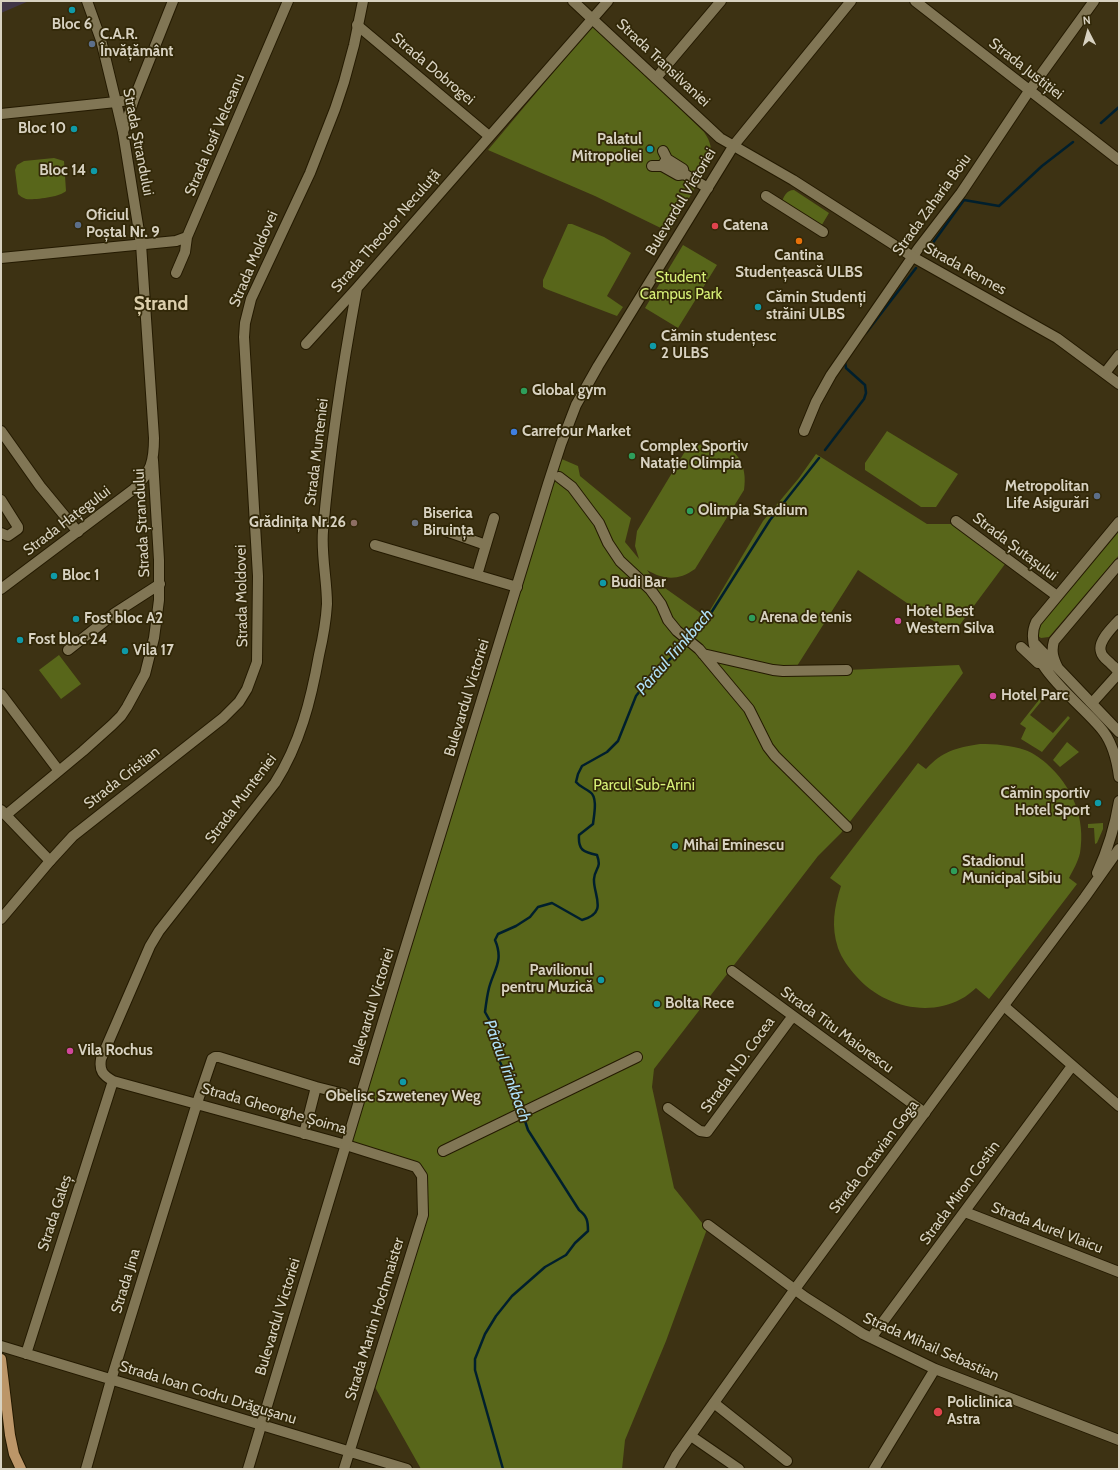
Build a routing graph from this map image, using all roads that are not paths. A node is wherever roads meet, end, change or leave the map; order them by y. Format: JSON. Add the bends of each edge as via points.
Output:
{"nodes":[{"id":1,"x":86,"y":1,"type":"edge"},
{"id":2,"x":173,"y":1,"type":"edge"},
{"id":3,"x":288,"y":1,"type":"edge"},
{"id":4,"x":362,"y":1,"type":"edge"},
{"id":5,"x":573,"y":1,"type":"edge"},
{"id":6,"x":608,"y":1,"type":"edge"},
{"id":7,"x":721,"y":1,"type":"edge"},
{"id":8,"x":851,"y":1,"type":"edge"},
{"id":9,"x":915,"y":1,"type":"edge"},
{"id":10,"x":1094,"y":1,"type":"edge"},
{"id":11,"x":593,"y":19,"type":"junction"},
{"id":12,"x":358,"y":25,"type":"junction"},
{"id":13,"x":656,"y":78,"type":"junction"},
{"id":14,"x":1029,"y":91,"type":"junction"},
{"id":15,"x":134,"y":99,"type":"junction"},
{"id":16,"x":116,"y":102,"type":"junction"},
{"id":17,"x":1,"y":114,"type":"edge"},
{"id":18,"x":123,"y":132,"type":"junction"},
{"id":19,"x":489,"y":136,"type":"junction"},
{"id":20,"x":734,"y":145,"type":"junction"},
{"id":21,"x":661,"y":160,"type":"dead end"},
{"id":22,"x":1119,"y":160,"type":"edge"},
{"id":23,"x":708,"y":188,"type":"junction"},
{"id":24,"x":766,"y":196,"type":"dead end"},
{"id":25,"x":823,"y":232,"type":"dead end"},
{"id":26,"x":187,"y":237,"type":"junction"},
{"id":27,"x":141,"y":244,"type":"junction"},
{"id":28,"x":913,"y":257,"type":"junction"},
{"id":29,"x":1,"y":258,"type":"edge"},
{"id":30,"x":176,"y":273,"type":"dead end"},
{"id":31,"x":357,"y":288,"type":"junction"},
{"id":32,"x":306,"y":344,"type":"dead end"},
{"id":33,"x":1119,"y":355,"type":"edge"},
{"id":34,"x":1105,"y":373,"type":"junction"},
{"id":35,"x":1119,"y":384,"type":"edge"},
{"id":36,"x":1,"y":431,"type":"edge"},
{"id":37,"x":804,"y":431,"type":"dead end"},
{"id":38,"x":153,"y":460,"type":"junction"},
{"id":39,"x":148,"y":474,"type":"joint"},
{"id":40,"x":559,"y":477,"type":"dead end"},
{"id":41,"x":1,"y":500,"type":"edge"},
{"id":42,"x":494,"y":518,"type":"dead end"},
{"id":43,"x":956,"y":521,"type":"dead end"},
{"id":44,"x":1119,"y":522,"type":"edge"},
{"id":45,"x":446,"y":531,"type":"dead end"},
{"id":46,"x":78,"y":532,"type":"junction"},
{"id":47,"x":1,"y":533,"type":"edge"},
{"id":48,"x":375,"y":545,"type":"dead end"},
{"id":49,"x":486,"y":545,"type":"junction"},
{"id":50,"x":1119,"y":564,"type":"edge"},
{"id":51,"x":477,"y":575,"type":"junction"},
{"id":52,"x":160,"y":584,"type":"junction"},
{"id":53,"x":517,"y":587,"type":"junction"},
{"id":54,"x":1,"y":589,"type":"edge"},
{"id":55,"x":1057,"y":596,"type":"junction"},
{"id":56,"x":1119,"y":620,"type":"edge"},
{"id":57,"x":1020,"y":647,"type":"dead end"},
{"id":58,"x":68,"y":650,"type":"dead end"},
{"id":59,"x":701,"y":652,"type":"junction"},
{"id":60,"x":257,"y":662,"type":"joint"},
{"id":61,"x":847,"y":670,"type":"dead end"},
{"id":62,"x":1055,"y":672,"type":"junction"},
{"id":63,"x":1,"y":694,"type":"edge"},
{"id":64,"x":1092,"y":703,"type":"junction"},
{"id":65,"x":1119,"y":732,"type":"edge"},
{"id":66,"x":59,"y":771,"type":"junction"},
{"id":67,"x":1119,"y":776,"type":"edge"},
{"id":68,"x":1119,"y":800,"type":"edge"},
{"id":69,"x":3,"y":813,"type":"edge"},
{"id":70,"x":847,"y":826,"type":"dead end"},
{"id":71,"x":1119,"y":849,"type":"edge"},
{"id":72,"x":50,"y":861,"type":"junction"},
{"id":73,"x":1085,"y":897,"type":"junction"},
{"id":74,"x":1,"y":919,"type":"edge"},
{"id":75,"x":732,"y":971,"type":"dead end"},
{"id":76,"x":1004,"y":1006,"type":"junction"},
{"id":77,"x":793,"y":1017,"type":"junction"},
{"id":78,"x":637,"y":1057,"type":"dead end"},
{"id":79,"x":1072,"y":1066,"type":"junction"},
{"id":80,"x":113,"y":1081,"type":"junction"},
{"id":81,"x":316,"y":1087,"type":"junction"},
{"id":82,"x":344,"y":1094,"type":"dead end"},
{"id":83,"x":197,"y":1103,"type":"junction"},
{"id":84,"x":1119,"y":1106,"type":"edge"},
{"id":85,"x":668,"y":1108,"type":"dead end"},
{"id":86,"x":925,"y":1113,"type":"junction"},
{"id":87,"x":304,"y":1134,"type":"junction"},
{"id":88,"x":346,"y":1145,"type":"junction"},
{"id":89,"x":443,"y":1151,"type":"dead end"},
{"id":90,"x":422,"y":1176,"type":"joint"},
{"id":91,"x":965,"y":1212,"type":"junction"},
{"id":92,"x":708,"y":1225,"type":"dead end"},
{"id":93,"x":1119,"y":1272,"type":"edge"},
{"id":94,"x":795,"y":1289,"type":"junction"},
{"id":95,"x":871,"y":1338,"type":"junction"},
{"id":96,"x":1,"y":1346,"type":"edge"},
{"id":97,"x":26,"y":1354,"type":"junction"},
{"id":98,"x":1,"y":1359,"type":"edge"},
{"id":99,"x":935,"y":1368,"type":"junction"},
{"id":100,"x":111,"y":1380,"type":"junction"},
{"id":101,"x":714,"y":1403,"type":"junction"},
{"id":102,"x":261,"y":1425,"type":"junction"},
{"id":103,"x":691,"y":1436,"type":"junction"},
{"id":104,"x":1119,"y":1440,"type":"edge"},
{"id":105,"x":349,"y":1451,"type":"junction"},
{"id":106,"x":788,"y":1461,"type":"dead end"},
{"id":107,"x":21,"y":1469,"type":"edge"},
{"id":108,"x":86,"y":1469,"type":"edge"},
{"id":109,"x":248,"y":1469,"type":"edge"},
{"id":110,"x":344,"y":1469,"type":"edge"},
{"id":111,"x":407,"y":1469,"type":"edge"},
{"id":112,"x":669,"y":1469,"type":"edge"},
{"id":113,"x":739,"y":1469,"type":"edge"},
{"id":114,"x":874,"y":1469,"type":"edge"}],
"edges":[{"from":1,"to":16,"type":"street","name":"Strada Ștrandului","via":[[101,40]]},
{"from":2,"to":15,"type":"street"},
{"from":3,"to":26,"type":"street","name":"Strada Iosif Velceanu"},
{"from":4,"to":12,"type":"street","name":"Strada Moldovei"},
{"from":5,"to":11,"type":"street","name":"Strada Transilvaniei"},
{"from":6,"to":11,"type":"street","name":"Strada Theodor Neculuță"},
{"from":7,"to":13,"type":"street"},
{"from":8,"to":20,"type":"street","name":"Bulevardul Victoriei"},
{"from":9,"to":14,"type":"street","name":"Strada Justiției"},
{"from":10,"to":14,"type":"street","name":"Strada Zaharia Boiu"},
{"from":11,"to":13,"type":"street","name":"Strada Transilvaniei"},
{"from":11,"to":19,"type":"street","name":"Strada Theodor Neculuță"},
{"from":12,"to":19,"type":"street","name":"Strada Dobrogei"},
{"from":12,"to":60,"type":"street","name":"Strada Moldovei","via":[[333,116],[310,173],[253,294],[245,323],[257,569]]},
{"from":13,"to":20,"type":"street","name":"Strada Transilvaniei","via":[[720,138]]},
{"from":14,"to":22,"type":"street","name":"Strada Justiției"},
{"from":14,"to":28,"type":"street","name":"Strada Zaharia Boiu","via":[[961,193]]},
{"from":15,"to":16,"type":"street"},
{"from":15,"to":18,"type":"street"},
{"from":16,"to":17,"type":"street"},
{"from":16,"to":18,"type":"street","name":"Strada Ștrandului"},
{"from":18,"to":27,"type":"street","name":"Strada Ștrandului"},
{"from":19,"to":31,"type":"street","name":"Strada Theodor Neculuță"},
{"from":20,"to":23,"type":"street","name":"Bulevardul Victoriei"},
{"from":20,"to":28,"type":"street","name":"Strada Rennes"},
{"from":21,"to":23,"type":"street","via":[[678,176],[684,174]]},
{"from":23,"to":53,"type":"street","name":"Bulevardul Victoriei","via":[[576,405],[561,444]]},
{"from":24,"to":25,"type":"street"},
{"from":26,"to":27,"type":"street","via":[[181,240]]},
{"from":26,"to":30,"type":"street","name":"Strada Iosif Velceanu","via":[[185,252]]},
{"from":27,"to":29,"type":"street"},
{"from":27,"to":38,"type":"street","name":"Strada Ștrandului","via":[[154,438]]},
{"from":28,"to":34,"type":"street","name":"Strada Rennes","via":[[1057,338]]},
{"from":28,"to":37,"type":"street","name":"Strada Zaharia Boiu","via":[[832,375],[816,402]]},
{"from":31,"to":32,"type":"street","name":"Strada Theodor Neculuță"},
{"from":31,"to":80,"type":"street","name":"Strada Munteniei","via":[[343,363],[328,471],[323,534],[325,626],[314,686],[304,719],[293,751],[275,783],[150,946],[101,1059],[102,1072]]},
{"from":33,"to":34,"type":"street"},
{"from":34,"to":35,"type":"street","name":"Strada Rennes"},
{"from":36,"to":46,"type":"street","via":[[40,486]]},
{"from":38,"to":39,"type":"street","name":"Strada Ștrandului"},
{"from":38,"to":52,"type":"street","name":"Strada Ștrandului"},
{"from":39,"to":46,"type":"street","name":"Strada Hațegului","via":[[134,490]]},
{"from":40,"to":59,"type":"street","via":[[572,487],[599,522],[620,561],[650,589],[677,631]]},
{"from":41,"to":47,"type":"street","via":[[18,523],[18,529],[8,536]]},
{"from":42,"to":49,"type":"street"},
{"from":43,"to":55,"type":"street","name":"Strada Șutașului"},
{"from":44,"to":55,"type":"street"},
{"from":45,"to":49,"type":"street"},
{"from":46,"to":54,"type":"street","name":"Strada Hațegului"},
{"from":48,"to":51,"type":"street"},
{"from":49,"to":51,"type":"street"},
{"from":50,"to":62,"type":"street","via":[[1054,641],[1052,653]]},
{"from":51,"to":53,"type":"street"},
{"from":52,"to":58,"type":"street","name":"Strada Ștrandului","via":[[115,613]]},
{"from":52,"to":66,"type":"street","name":"Strada Ștrandului","via":[[154,638],[139,687],[121,716]]},
{"from":53,"to":88,"type":"street","name":"Bulevardul Victoriei"},
{"from":55,"to":62,"type":"street","via":[[1036,622],[1033,632],[1033,643]]},
{"from":56,"to":64,"type":"street","via":[[1100,647],[1104,657],[1118,670],[1118,674]]},
{"from":57,"to":62,"type":"street"},
{"from":59,"to":61,"type":"street","via":[[773,670]]},
{"from":59,"to":70,"type":"street","via":[[749,709],[775,756]]},
{"from":60,"to":72,"type":"street","name":"Strada Cristian","via":[[247,689],[232,710],[73,836]]},
{"from":62,"to":64,"type":"street"},
{"from":62,"to":67,"type":"street","via":[[1103,731],[1112,747]]},
{"from":63,"to":66,"type":"street"},
{"from":64,"to":65,"type":"street"},
{"from":66,"to":69,"type":"street","name":"Strada Ștrandului"},
{"from":68,"to":73,"type":"street","name":"Strada Octavian Goga","via":[[1108,848]]},
{"from":69,"to":72,"type":"street"},
{"from":71,"to":73,"type":"street","name":"Strada Octavian Goga"},
{"from":72,"to":74,"type":"street","name":"Strada Cristian"},
{"from":73,"to":76,"type":"street","name":"Strada Octavian Goga"},
{"from":75,"to":77,"type":"street","name":"Strada Titu Maiorescu"},
{"from":76,"to":79,"type":"street"},
{"from":76,"to":86,"type":"street","name":"Strada Octavian Goga"},
{"from":77,"to":85,"type":"street","name":"Strada N.D. Cocea","via":[[707,1132],[700,1131]]},
{"from":77,"to":86,"type":"street","name":"Strada Titu Maiorescu"},
{"from":78,"to":89,"type":"street"},
{"from":79,"to":84,"type":"street"},
{"from":79,"to":91,"type":"street","name":"Strada Miron Costin"},
{"from":80,"to":83,"type":"street","name":"Strada Gheorghe Șoima"},
{"from":80,"to":97,"type":"street","name":"Strada Galeș"},
{"from":81,"to":82,"type":"street"},
{"from":81,"to":83,"type":"street","name":"Strada Jina","via":[[215,1057],[212,1059]]},
{"from":81,"to":87,"type":"street"},
{"from":83,"to":87,"type":"street","name":"Strada Gheorghe Șoima"},
{"from":83,"to":100,"type":"street","name":"Strada Jina"},
{"from":86,"to":94,"type":"street","name":"Strada Octavian Goga"},
{"from":87,"to":88,"type":"street","name":"Strada Gheorghe Șoima"},
{"from":88,"to":90,"type":"street","name":"Strada Gheorghe Șoima","via":[[416,1167]]},
{"from":88,"to":102,"type":"street","name":"Bulevardul Victoriei"},
{"from":90,"to":105,"type":"street","name":"Strada Martin Hochmaister","via":[[423,1215]]},
{"from":91,"to":93,"type":"street","name":"Strada Aurel Vlaicu"},
{"from":91,"to":95,"type":"street","name":"Strada Miron Costin"},
{"from":92,"to":94,"type":"street","name":"Strada Mihail Sebastian"},
{"from":94,"to":95,"type":"street","name":"Strada Mihail Sebastian","via":[[839,1320]]},
{"from":94,"to":101,"type":"street","name":"Strada Octavian Goga"},
{"from":95,"to":99,"type":"street","name":"Strada Mihail Sebastian"},
{"from":96,"to":97,"type":"street","name":"Strada Ioan Codru Drăgușanu"},
{"from":97,"to":100,"type":"street","name":"Strada Ioan Codru Drăgușanu"},
{"from":98,"to":107,"type":"main road","via":[[10,1435],[14,1454]]},
{"from":99,"to":104,"type":"street","name":"Strada Mihail Sebastian"},
{"from":99,"to":114,"type":"street"},
{"from":100,"to":102,"type":"street","name":"Strada Ioan Codru Drăgușanu"},
{"from":100,"to":108,"type":"street","name":"Strada Jina"},
{"from":101,"to":103,"type":"street","name":"Strada Octavian Goga"},
{"from":101,"to":106,"type":"street"},
{"from":102,"to":105,"type":"street","name":"Strada Ioan Codru Drăgușanu"},
{"from":102,"to":109,"type":"street","name":"Bulevardul Victoriei"},
{"from":103,"to":112,"type":"street","name":"Strada Octavian Goga"},
{"from":103,"to":113,"type":"street"},
{"from":105,"to":110,"type":"street","name":"Strada Martin Hochmaister"},
{"from":105,"to":111,"type":"street","name":"Strada Ioan Codru Drăgușanu"}]}
